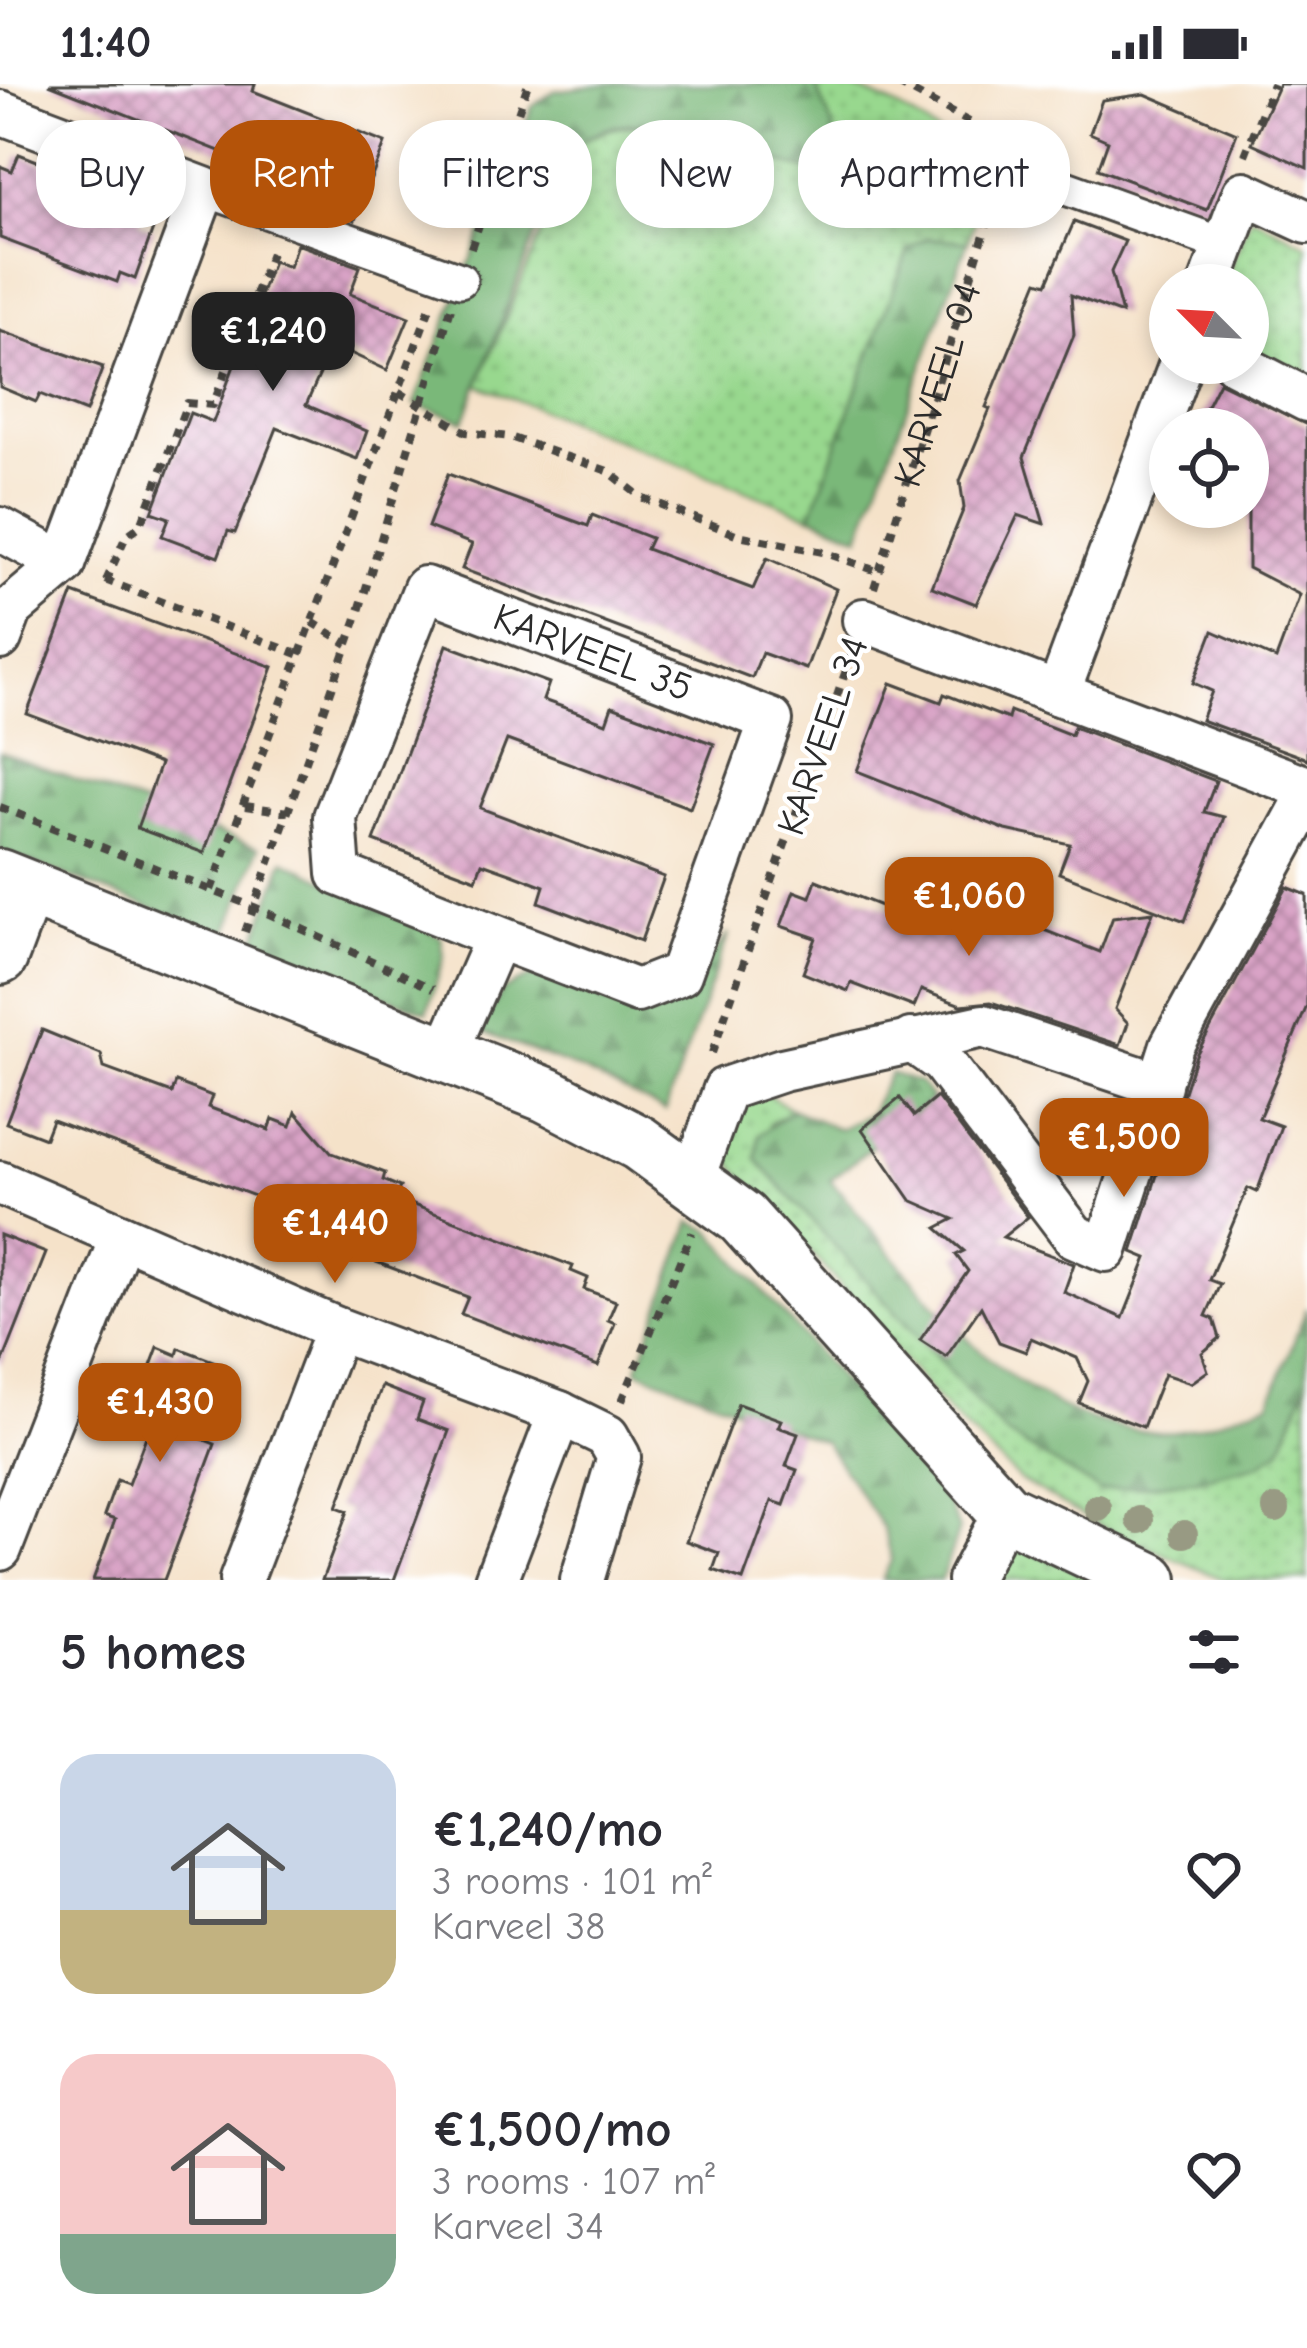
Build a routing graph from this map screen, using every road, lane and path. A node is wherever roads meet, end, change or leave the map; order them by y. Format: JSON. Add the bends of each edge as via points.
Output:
{"nodes":[{"id":1,"x":528,"y":84,"type":"edge"},
{"id":2,"x":898,"y":84,"type":"edge"},
{"id":3,"x":1273,"y":84,"type":"edge"},
{"id":4,"x":0,"y":112,"type":"edge"},
{"id":5,"x":966,"y":120,"type":"edge"},
{"id":6,"x":204,"y":189,"type":"junction"},
{"id":7,"x":1070,"y":189,"type":"edge"},
{"id":8,"x":210,"y":191,"type":"edge"},
{"id":9,"x":1244,"y":193,"type":"junction"},
{"id":10,"x":1307,"y":222,"type":"edge"},
{"id":11,"x":281,"y":228,"type":"edge"},
{"id":12,"x":323,"y":228,"type":"edge"},
{"id":13,"x":987,"y":228,"type":"edge"},
{"id":14,"x":1224,"y":245,"type":"junction"},
{"id":15,"x":1217,"y":264,"type":"edge"},
{"id":16,"x":452,"y":277,"type":"junction"},
{"id":17,"x":1269,"y":380,"type":"edge"},
{"id":18,"x":1173,"y":384,"type":"edge"},
{"id":19,"x":399,"y":392,"type":"junction"},
{"id":20,"x":1307,"y":400,"type":"edge"},
{"id":21,"x":422,"y":402,"type":"junction"},
{"id":22,"x":0,"y":530,"type":"edge"},
{"id":23,"x":64,"y":565,"type":"junction"},
{"id":24,"x":880,"y":572,"type":"junction"},
{"id":25,"x":106,"y":580,"type":"junction"},
{"id":26,"x":4,"y":617,"type":"edge"},
{"id":27,"x":863,"y":620,"type":"junction"},
{"id":28,"x":312,"y":622,"type":"junction"},
{"id":29,"x":349,"y":644,"type":"junction"},
{"id":30,"x":300,"y":655,"type":"junction"},
{"id":31,"x":1058,"y":694,"type":"junction"},
{"id":32,"x":1307,"y":788,"type":"edge"},
{"id":33,"x":1307,"y":798,"type":"edge"},
{"id":34,"x":245,"y":806,"type":"junction"},
{"id":35,"x":0,"y":807,"type":"edge"},
{"id":36,"x":288,"y":812,"type":"junction"},
{"id":37,"x":13,"y":883,"type":"edge"},
{"id":38,"x":211,"y":890,"type":"junction"},
{"id":39,"x":254,"y":907,"type":"junction"},
{"id":40,"x":497,"y":938,"type":"junction"},
{"id":41,"x":0,"y":957,"type":"edge"},
{"id":42,"x":230,"y":973,"type":"junction"},
{"id":43,"x":467,"y":1005,"type":"junction"},
{"id":44,"x":911,"y":1040,"type":"junction"},
{"id":45,"x":445,"y":1056,"type":"junction"},
{"id":46,"x":710,"y":1060,"type":"dead end"},
{"id":47,"x":1160,"y":1085,"type":"junction"},
{"id":48,"x":0,"y":1183,"type":"edge"},
{"id":49,"x":701,"y":1185,"type":"junction"},
{"id":50,"x":122,"y":1236,"type":"junction"},
{"id":51,"x":338,"y":1329,"type":"junction"},
{"id":52,"x":560,"y":1413,"type":"junction"},
{"id":53,"x":607,"y":1436,"type":"junction"},
{"id":54,"x":1005,"y":1511,"type":"junction"},
{"id":55,"x":0,"y":1549,"type":"edge"},
{"id":56,"x":242,"y":1580,"type":"edge"},
{"id":57,"x":496,"y":1580,"type":"edge"},
{"id":58,"x":582,"y":1580,"type":"edge"},
{"id":59,"x":969,"y":1580,"type":"edge"},
{"id":60,"x":1150,"y":1580,"type":"edge"}],
"edges":[{"from":1,"to":16,"type":"path"},
{"from":2,"to":5,"type":"path"},
{"from":3,"to":9,"type":"path","via":[[1232,188]]},
{"from":4,"to":6,"type":"street"},
{"from":6,"to":8,"type":"street"},
{"from":6,"to":23,"type":"street"},
{"from":7,"to":14,"type":"street"},
{"from":9,"to":10,"type":"street"},
{"from":9,"to":14,"type":"street"},
{"from":11,"to":25,"type":"path","via":[[213,405],[188,403],[141,525],[126,536]]},
{"from":12,"to":16,"type":"street"},
{"from":13,"to":24,"type":"path","name":"KARVEEL 04"},
{"from":14,"to":15,"type":"street"},
{"from":16,"to":19,"type":"path"},
{"from":16,"to":21,"type":"path"},
{"from":17,"to":20,"type":"street"},
{"from":18,"to":31,"type":"street"},
{"from":19,"to":21,"type":"path"},
{"from":19,"to":28,"type":"path"},
{"from":21,"to":24,"type":"path","via":[[466,432],[510,437],[608,471],[641,497],[738,535]]},
{"from":21,"to":29,"type":"path"},
{"from":22,"to":23,"type":"street"},
{"from":23,"to":25,"type":"path"},
{"from":23,"to":26,"type":"street"},
{"from":24,"to":27,"type":"path","name":"KARVEEL 04"},
{"from":25,"to":30,"type":"path"},
{"from":27,"to":31,"type":"street","name":"KARVEEL 34"},
{"from":27,"to":46,"type":"path","name":"KARVEEL 34"},
{"from":28,"to":29,"type":"path"},
{"from":28,"to":30,"type":"path"},
{"from":29,"to":36,"type":"path"},
{"from":30,"to":34,"type":"path"},
{"from":31,"to":32,"type":"street","name":"KARVEEL 34"},
{"from":33,"to":47,"type":"street","via":[[1172,1046]]},
{"from":34,"to":36,"type":"path"},
{"from":34,"to":38,"type":"path"},
{"from":35,"to":38,"type":"path"},
{"from":36,"to":39,"type":"path"},
{"from":37,"to":41,"type":"street"},
{"from":37,"to":42,"type":"street"},
{"from":38,"to":39,"type":"path"},
{"from":39,"to":42,"type":"path"},
{"from":39,"to":43,"type":"path"},
{"from":40,"to":40,"type":"street","name":"KARVEEL 35","via":[[339,874],[335,817],[425,588],[771,720],[680,974],[637,991]]},
{"from":40,"to":43,"type":"street"},
{"from":42,"to":45,"type":"street"},
{"from":43,"to":45,"type":"street"},
{"from":44,"to":47,"type":"street","via":[[983,1026]]},
{"from":44,"to":47,"type":"street","via":[[942,1062],[1074,1236],[1106,1250]]},
{"from":44,"to":49,"type":"street","via":[[725,1090]]},
{"from":45,"to":49,"type":"street","via":[[547,1095]]},
{"from":48,"to":50,"type":"street"},
{"from":49,"to":53,"type":"path"},
{"from":49,"to":54,"type":"street","via":[[742,1218]]},
{"from":50,"to":51,"type":"street"},
{"from":50,"to":55,"type":"street"},
{"from":51,"to":52,"type":"street"},
{"from":51,"to":56,"type":"street"},
{"from":52,"to":53,"type":"street"},
{"from":52,"to":57,"type":"street"},
{"from":53,"to":58,"type":"street","via":[[619,1456]]},
{"from":54,"to":59,"type":"street"},
{"from":54,"to":60,"type":"street"}]}
